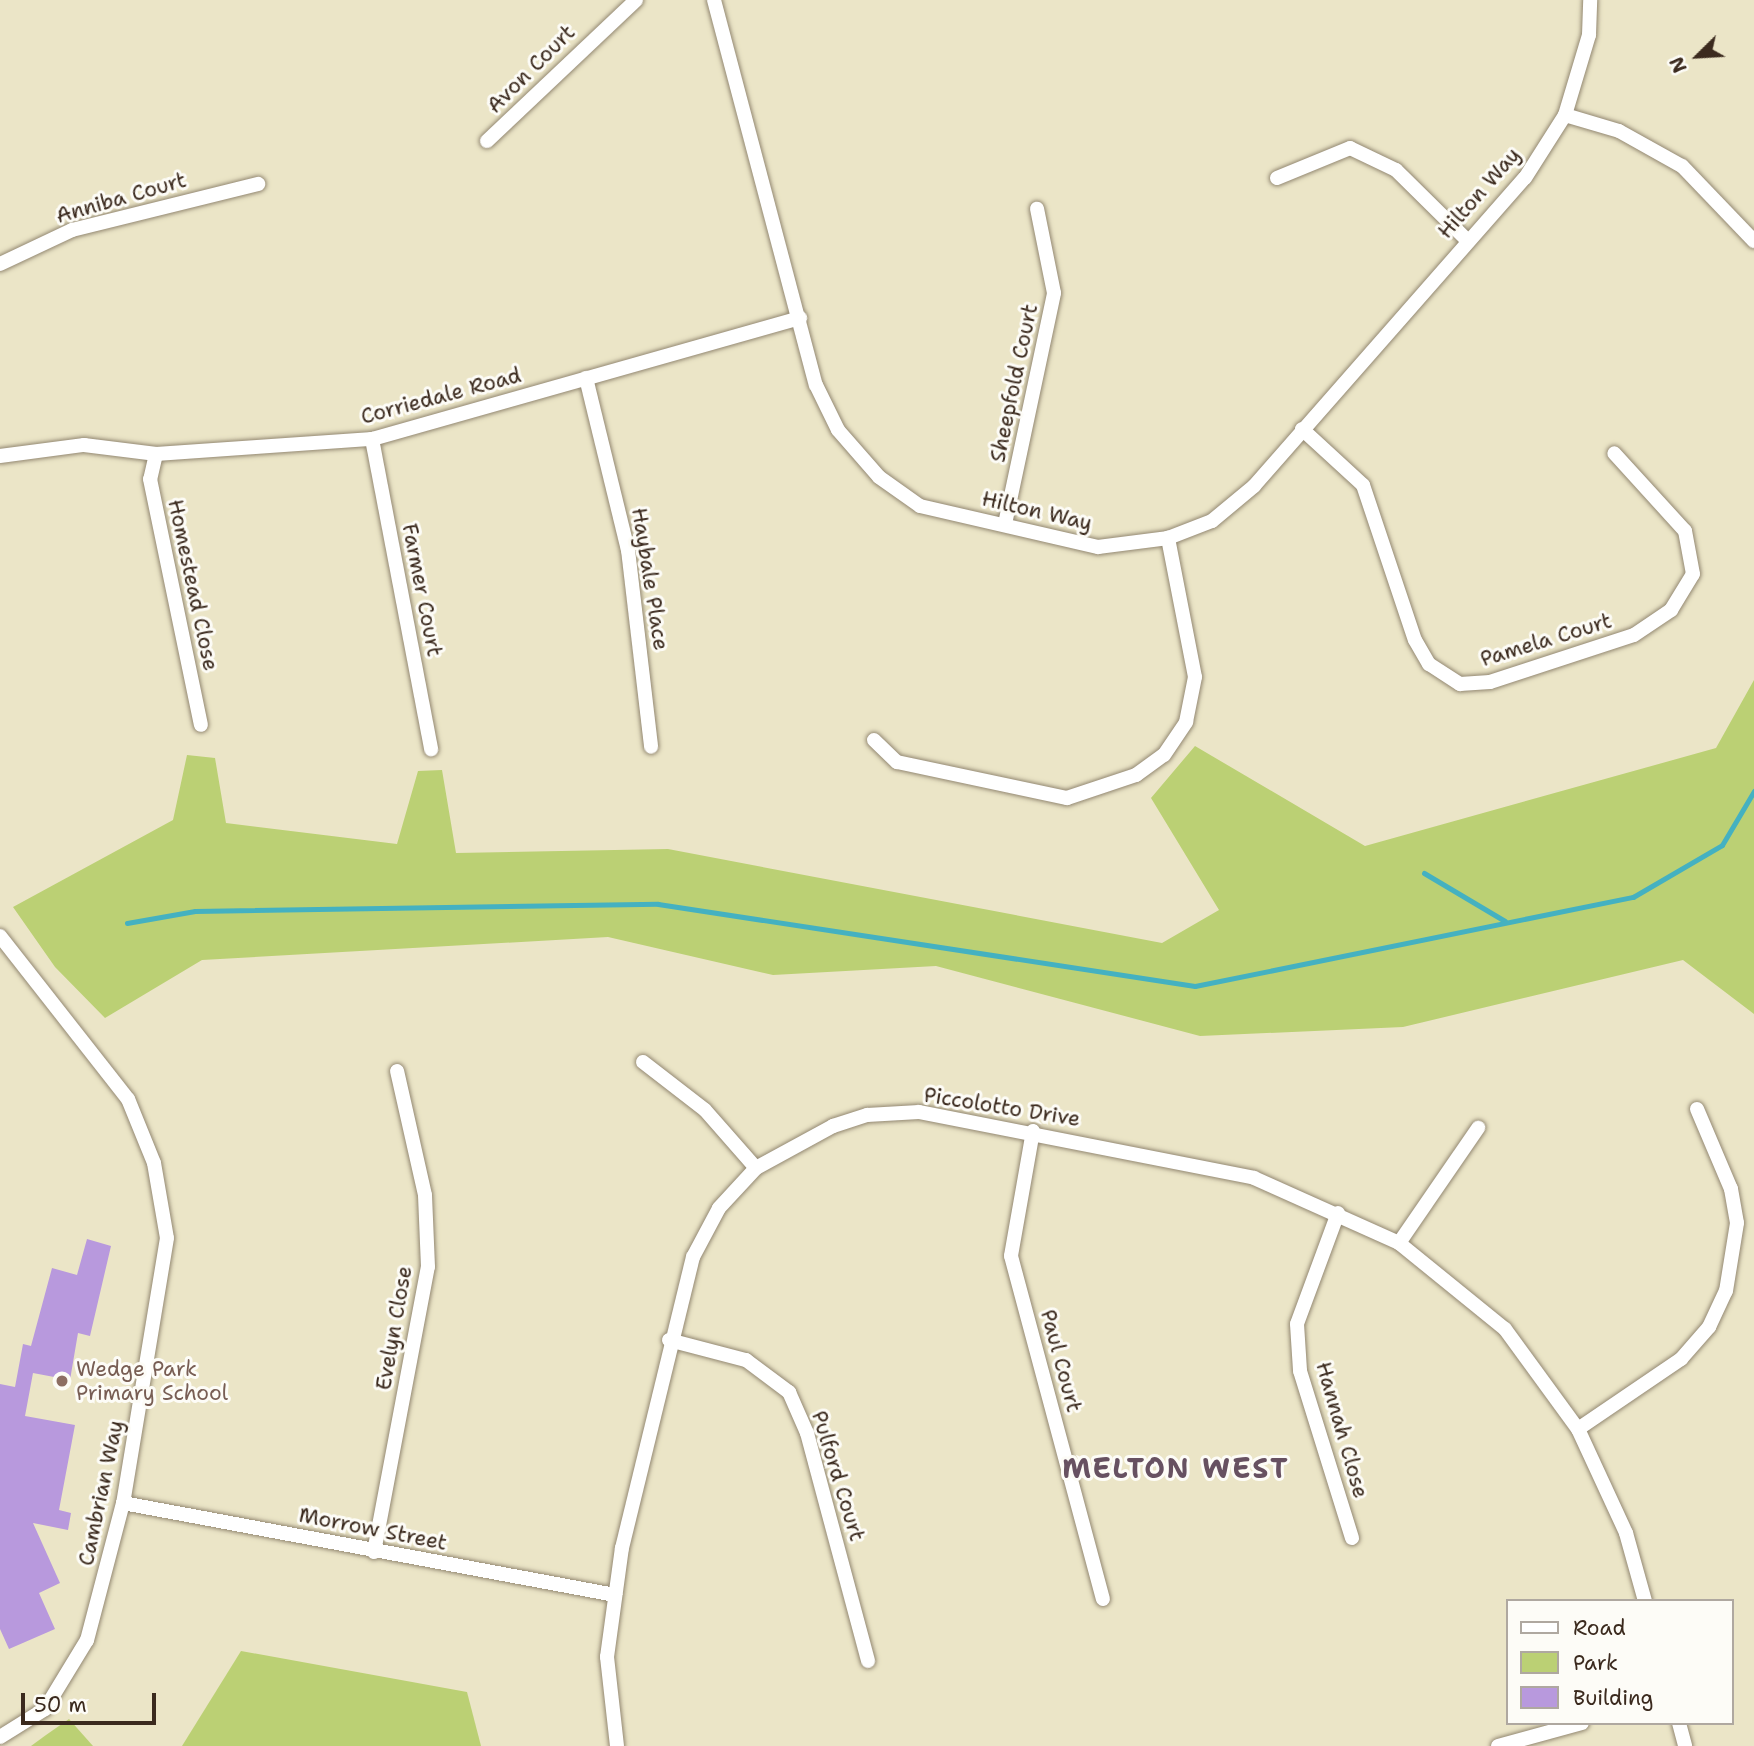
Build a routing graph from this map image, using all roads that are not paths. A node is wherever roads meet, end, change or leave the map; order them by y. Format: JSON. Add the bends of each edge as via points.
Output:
{"nodes":[{"id":1,"x":636,"y":0,"type":"edge"},
{"id":2,"x":714,"y":0,"type":"edge"},
{"id":3,"x":1590,"y":0,"type":"edge"},
{"id":4,"x":1565,"y":116,"type":"junction"},
{"id":5,"x":487,"y":141,"type":"dead end"},
{"id":6,"x":1277,"y":178,"type":"dead end"},
{"id":7,"x":258,"y":184,"type":"dead end"},
{"id":8,"x":1037,"y":209,"type":"dead end"},
{"id":9,"x":1467,"y":240,"type":"junction"},
{"id":10,"x":1754,"y":241,"type":"edge"},
{"id":11,"x":0,"y":264,"type":"edge"},
{"id":12,"x":800,"y":318,"type":"junction"},
{"id":13,"x":586,"y":378,"type":"junction"},
{"id":14,"x":1302,"y":429,"type":"junction"},
{"id":15,"x":372,"y":439,"type":"junction"},
{"id":16,"x":1614,"y":453,"type":"dead end"},
{"id":17,"x":156,"y":454,"type":"junction"},
{"id":18,"x":0,"y":456,"type":"edge"},
{"id":19,"x":1005,"y":524,"type":"junction"},
{"id":20,"x":1168,"y":538,"type":"junction"},
{"id":21,"x":201,"y":725,"type":"dead end"},
{"id":22,"x":874,"y":740,"type":"dead end"},
{"id":23,"x":651,"y":747,"type":"dead end"},
{"id":24,"x":431,"y":748,"type":"dead end"},
{"id":25,"x":0,"y":936,"type":"edge"},
{"id":26,"x":643,"y":1062,"type":"dead end"},
{"id":27,"x":397,"y":1071,"type":"dead end"},
{"id":28,"x":1697,"y":1109,"type":"dead end"},
{"id":29,"x":1478,"y":1128,"type":"dead end"},
{"id":30,"x":1033,"y":1131,"type":"junction"},
{"id":31,"x":756,"y":1168,"type":"junction"},
{"id":32,"x":1339,"y":1213,"type":"junction"},
{"id":33,"x":1399,"y":1243,"type":"junction"},
{"id":34,"x":669,"y":1339,"type":"junction"},
{"id":35,"x":1578,"y":1429,"type":"junction"},
{"id":36,"x":123,"y":1503,"type":"junction"},
{"id":37,"x":1352,"y":1538,"type":"dead end"},
{"id":38,"x":374,"y":1552,"type":"junction"},
{"id":39,"x":615,"y":1595,"type":"junction"},
{"id":40,"x":1103,"y":1599,"type":"dead end"},
{"id":41,"x":1644,"y":1599,"type":"edge"},
{"id":42,"x":868,"y":1661,"type":"dead end"},
{"id":43,"x":1575,"y":1725,"type":"edge"},
{"id":44,"x":1680,"y":1725,"type":"edge"},
{"id":45,"x":0,"y":1737,"type":"edge"},
{"id":46,"x":617,"y":1746,"type":"edge"},
{"id":47,"x":1499,"y":1746,"type":"edge"},
{"id":48,"x":1685,"y":1746,"type":"edge"}],
"edges":[{"from":1,"to":5,"type":"street","name":"Avon Court"},
{"from":2,"to":12,"type":"street","name":"Hilton Way"},
{"from":3,"to":4,"type":"street","name":"Hilton Way","via":[[1589,35]]},
{"from":4,"to":9,"type":"street","name":"Hilton Way","via":[[1525,177]]},
{"from":4,"to":10,"type":"street","via":[[1619,131],[1682,166]]},
{"from":6,"to":9,"type":"street","via":[[1350,148],[1396,170]]},
{"from":7,"to":11,"type":"street","name":"Anniba Court","via":[[72,230]]},
{"from":8,"to":19,"type":"street","name":"Sheepfold Court","via":[[1054,293]]},
{"from":9,"to":14,"type":"street","name":"Hilton Way"},
{"from":12,"to":13,"type":"street","name":"Corriedale Road"},
{"from":12,"to":19,"type":"street","name":"Hilton Way","via":[[816,385],[838,430],[879,477],[920,506]]},
{"from":13,"to":15,"type":"street","name":"Corriedale Road"},
{"from":13,"to":23,"type":"street","name":"Haybale Place","via":[[628,550]]},
{"from":14,"to":16,"type":"street","name":"Pamela Court","via":[[1363,485],[1415,640],[1429,664],[1460,684],[1490,682],[1634,635],[1671,610],[1693,574],[1685,531]]},
{"from":14,"to":20,"type":"street","name":"Hilton Way","via":[[1254,486],[1212,521]]},
{"from":15,"to":17,"type":"street","name":"Corriedale Road"},
{"from":15,"to":24,"type":"street","name":"Farmer Court"},
{"from":17,"to":18,"type":"street","name":"Corriedale Road","via":[[84,445]]},
{"from":17,"to":21,"type":"street","name":"Homestead Close","via":[[150,480]]},
{"from":19,"to":20,"type":"street","name":"Hilton Way","via":[[1098,547]]},
{"from":20,"to":22,"type":"street","via":[[1195,677],[1186,722],[1164,755],[1136,775],[1067,798],[897,762]]},
{"from":25,"to":36,"type":"street","name":"Cambrian Way","via":[[128,1099],[162,1194],[167,1238],[162,1286]]},
{"from":26,"to":31,"type":"street","via":[[705,1110]]},
{"from":27,"to":38,"type":"street","name":"Evelyn Close","via":[[425,1195],[428,1267]]},
{"from":28,"to":35,"type":"street","via":[[1731,1189],[1737,1223],[1726,1291],[1709,1326],[1681,1359]]},
{"from":29,"to":33,"type":"street"},
{"from":30,"to":31,"type":"street","name":"Piccolotto Drive","via":[[919,1112],[867,1115]]},
{"from":30,"to":32,"type":"street","name":"Piccolotto Drive","via":[[1254,1178]]},
{"from":30,"to":40,"type":"street","name":"Paul Court","via":[[1011,1256]]},
{"from":31,"to":34,"type":"street","name":"Piccolotto Drive","via":[[719,1208],[693,1257]]},
{"from":32,"to":33,"type":"street","name":"Piccolotto Drive"},
{"from":32,"to":37,"type":"street","name":"Hannah Close","via":[[1297,1324],[1300,1371]]},
{"from":33,"to":35,"type":"street","name":"Piccolotto Drive","via":[[1505,1329]]},
{"from":34,"to":39,"type":"street","name":"Piccolotto Drive"},
{"from":34,"to":42,"type":"street","name":"Pulford Court","via":[[746,1360],[789,1392],[807,1433]]},
{"from":35,"to":41,"type":"street","name":"Piccolotto Drive","via":[[1626,1533]]},
{"from":36,"to":38,"type":"street","name":"Morrow Street"},
{"from":36,"to":45,"type":"street","name":"Cambrian Way","via":[[87,1640],[45,1709]]},
{"from":38,"to":39,"type":"street","name":"Morrow Street"},
{"from":39,"to":46,"type":"street","name":"Piccolotto Drive","via":[[607,1657]]},
{"from":43,"to":47,"type":"street"},
{"from":44,"to":48,"type":"street"}]}
